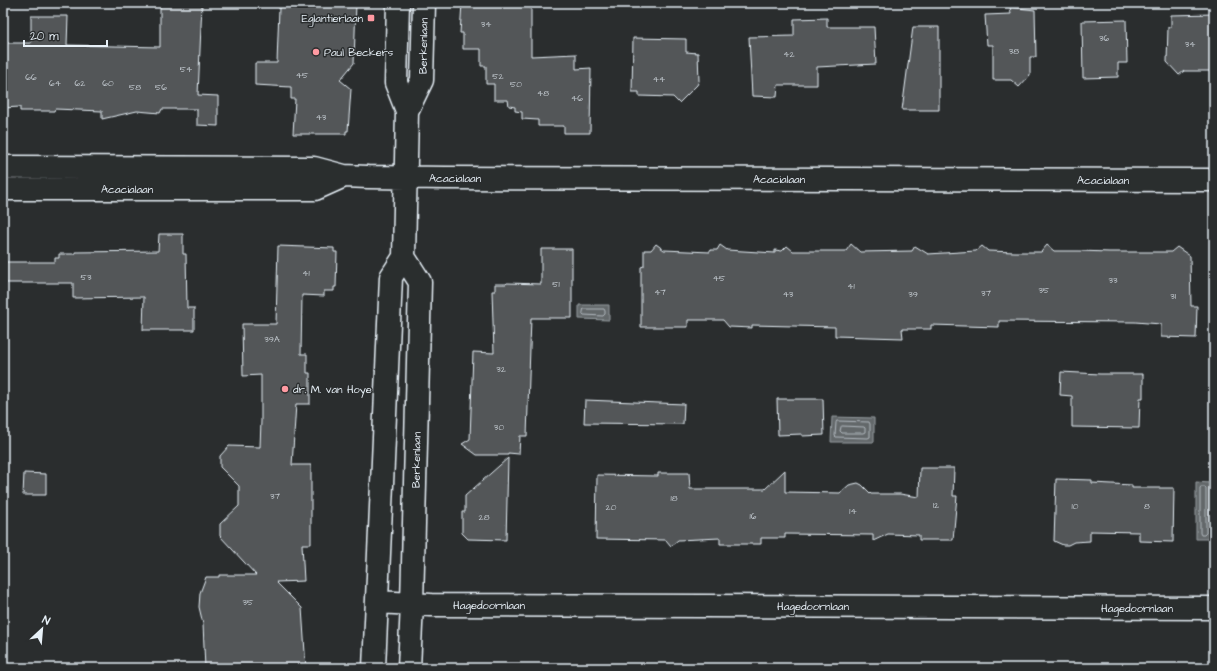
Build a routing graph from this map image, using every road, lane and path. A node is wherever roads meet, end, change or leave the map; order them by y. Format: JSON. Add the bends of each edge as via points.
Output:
{"nodes":[{"id":1,"x":398,"y":3,"type":"edge"},
{"id":2,"x":424,"y":3,"type":"edge"},
{"id":3,"x":407,"y":110,"type":"junction"},
{"id":4,"x":3,"y":167,"type":"edge"},
{"id":5,"x":344,"y":176,"type":"junction"},
{"id":6,"x":406,"y":178,"type":"junction"},
{"id":7,"x":1214,"y":180,"type":"edge"},
{"id":8,"x":3,"y":189,"type":"edge"},
{"id":9,"x":404,"y":257,"type":"junction"},
{"id":10,"x":377,"y":602,"type":"junction"},
{"id":11,"x":412,"y":604,"type":"junction"},
{"id":12,"x":1214,"y":608,"type":"edge"},
{"id":13,"x":374,"y":668,"type":"edge"},
{"id":14,"x":409,"y":668,"type":"edge"}],
"edges":[{"from":1,"to":3,"type":"street","name":"Berkenlaan","via":[[396,84]]},
{"from":2,"to":3,"type":"street","name":"Berkenlaan","via":[[422,80]]},
{"from":3,"to":6,"type":"street","name":"Berkenlaan"},
{"from":4,"to":5,"type":"street","name":"Acacialaan","via":[[314,168]]},
{"from":5,"to":6,"type":"street","name":"Acacialaan"},
{"from":5,"to":8,"type":"street","name":"Acacialaan","via":[[314,189]]},
{"from":6,"to":7,"type":"street","name":"Acacialaan"},
{"from":6,"to":9,"type":"street","name":"Berkenlaan"},
{"from":9,"to":10,"type":"street","via":[[391,277]]},
{"from":9,"to":11,"type":"street","name":"Berkenlaan","via":[[420,282]]},
{"from":10,"to":11,"type":"street","name":"Hagedoornlaan"},
{"from":10,"to":13,"type":"street"},
{"from":11,"to":12,"type":"street","name":"Hagedoornlaan"},
{"from":11,"to":14,"type":"street","name":"Berkenlaan"}]}
